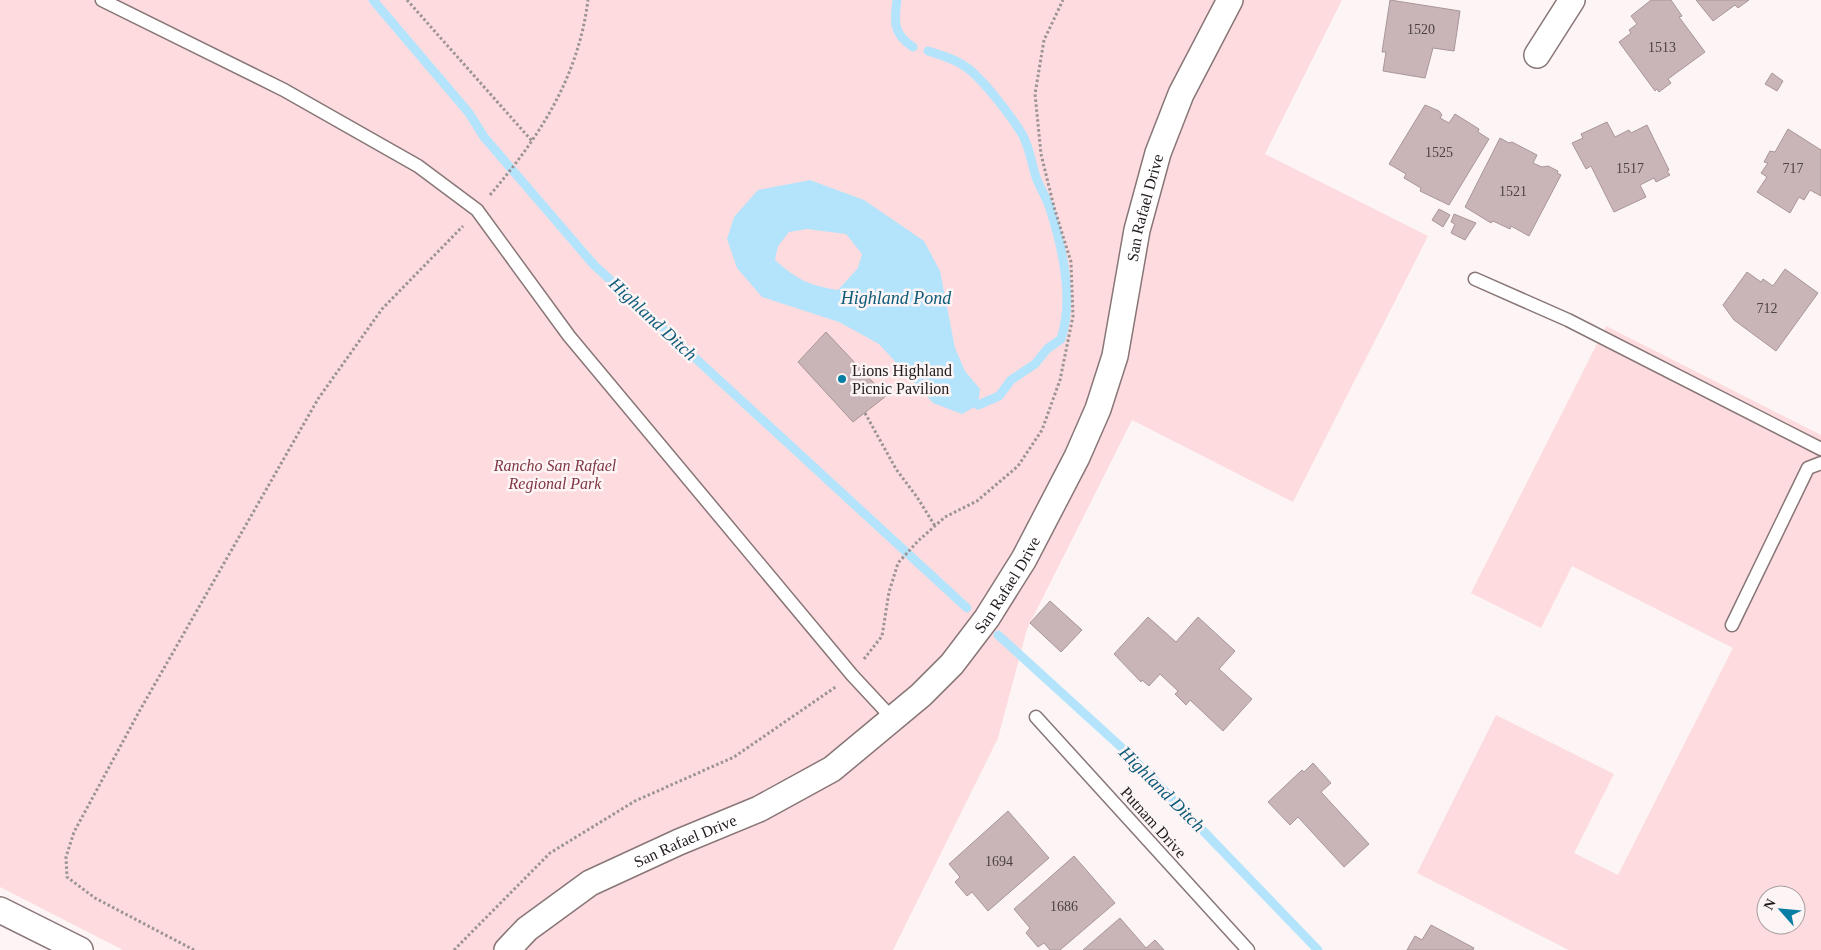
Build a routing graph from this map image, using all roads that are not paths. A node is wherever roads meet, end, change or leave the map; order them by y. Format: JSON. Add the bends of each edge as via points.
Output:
{"nodes":[{"id":1,"x":102,"y":0,"type":"edge"},
{"id":2,"x":1230,"y":0,"type":"edge"},
{"id":3,"x":1572,"y":0,"type":"edge"},
{"id":4,"x":1537,"y":55,"type":"dead end"},
{"id":5,"x":1475,"y":279,"type":"dead end"},
{"id":6,"x":1821,"y":449,"type":"edge"},
{"id":7,"x":1821,"y":463,"type":"edge"},
{"id":8,"x":1732,"y":625,"type":"dead end"},
{"id":9,"x":1036,"y":716,"type":"dead end"},
{"id":10,"x":892,"y":718,"type":"junction"},
{"id":11,"x":0,"y":910,"type":"edge"},
{"id":12,"x":80,"y":950,"type":"edge"},
{"id":13,"x":508,"y":950,"type":"edge"},
{"id":14,"x":1248,"y":950,"type":"edge"}],
"edges":[{"from":1,"to":10,"type":"lane","via":[[284,90],[418,166],[477,210],[569,336],[852,675]]},
{"from":2,"to":10,"type":"street","name":"San Rafael Drive","via":[[1180,94],[1158,153],[1136,230],[1115,356],[1098,409],[1077,457],[1024,559],[987,618],[952,664]]},
{"from":3,"to":4,"type":"street"},
{"from":5,"to":6,"type":"lane","via":[[1568,320]]},
{"from":7,"to":8,"type":"lane","via":[[1808,468]]},
{"from":9,"to":14,"type":"lane","name":"Putnam Drive"},
{"from":10,"to":13,"type":"street","name":"San Rafael Drive","via":[[832,769],[759,809],[678,842],[590,884],[527,929]]},
{"from":11,"to":12,"type":"street"}]}
